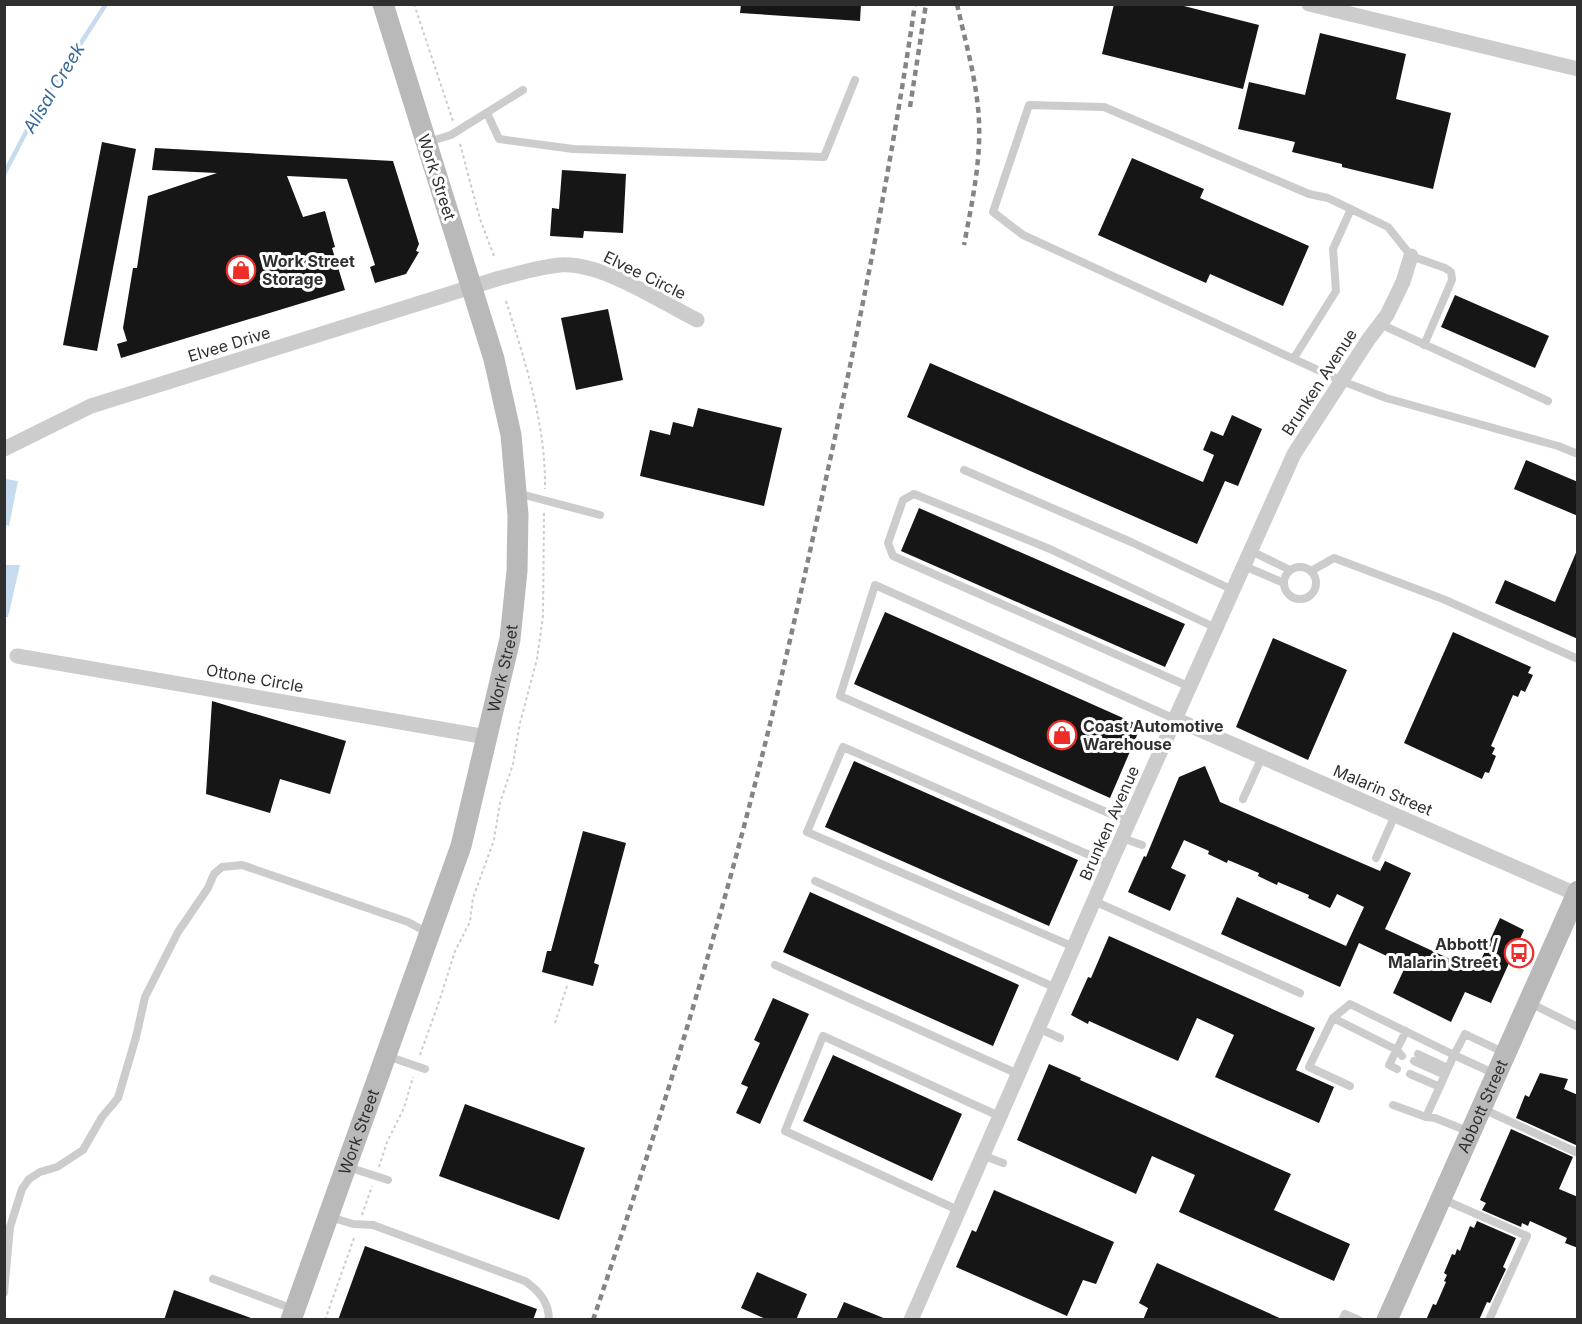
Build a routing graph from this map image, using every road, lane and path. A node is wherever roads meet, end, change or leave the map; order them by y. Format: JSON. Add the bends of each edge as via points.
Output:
{"nodes":[{"id":1,"x":383,"y":4,"type":"edge"},
{"id":2,"x":1310,"y":4,"type":"edge"},
{"id":3,"x":1578,"y":69,"type":"edge"},
{"id":4,"x":855,"y":80,"type":"dead end"},
{"id":5,"x":523,"y":90,"type":"dead end"},
{"id":6,"x":487,"y":113,"type":"junction"},
{"id":7,"x":426,"y":143,"type":"junction"},
{"id":8,"x":1350,"y":209,"type":"junction"},
{"id":9,"x":1411,"y":256,"type":"junction"},
{"id":10,"x":471,"y":287,"type":"junction"},
{"id":11,"x":697,"y":320,"type":"dead end"},
{"id":12,"x":1380,"y":324,"type":"junction"},
{"id":13,"x":1424,"y":345,"type":"junction"},
{"id":14,"x":1294,"y":358,"type":"junction"},
{"id":15,"x":1342,"y":381,"type":"junction"},
{"id":16,"x":1548,"y":401,"type":"dead end"},
{"id":17,"x":4,"y":449,"type":"edge"},
{"id":18,"x":1578,"y":454,"type":"edge"},
{"id":19,"x":964,"y":470,"type":"dead end"},
{"id":20,"x":516,"y":493,"type":"junction"},
{"id":21,"x":600,"y":515,"type":"dead end"},
{"id":22,"x":1251,"y":551,"type":"junction"},
{"id":23,"x":1244,"y":566,"type":"junction"},
{"id":24,"x":1290,"y":570,"type":"junction"},
{"id":25,"x":1311,"y":570,"type":"junction"},
{"id":26,"x":1284,"y":584,"type":"junction"},
{"id":27,"x":1233,"y":590,"type":"junction"},
{"id":28,"x":1216,"y":628,"type":"junction"},
{"id":29,"x":17,"y":656,"type":"dead end"},
{"id":30,"x":1578,"y":659,"type":"edge"},
{"id":31,"x":1190,"y":687,"type":"junction"},
{"id":32,"x":1176,"y":719,"type":"junction"},
{"id":33,"x":487,"y":737,"type":"junction"},
{"id":34,"x":1262,"y":757,"type":"junction"},
{"id":35,"x":1243,"y":799,"type":"dead end"},
{"id":36,"x":1395,"y":815,"type":"junction"},
{"id":37,"x":1129,"y":822,"type":"junction"},
{"id":38,"x":1122,"y":838,"type":"junction"},
{"id":39,"x":1142,"y":845,"type":"dead end"},
{"id":40,"x":1376,"y":858,"type":"dead end"},
{"id":41,"x":1110,"y":864,"type":"junction"},
{"id":42,"x":815,"y":881,"type":"dead end"},
{"id":43,"x":1577,"y":893,"type":"edge"},
{"id":44,"x":1094,"y":901,"type":"junction"},
{"id":45,"x":430,"y":933,"type":"junction"},
{"id":46,"x":1074,"y":947,"type":"junction"},
{"id":47,"x":775,"y":965,"type":"dead end"},
{"id":48,"x":567,"y":986,"type":"dead end"},
{"id":49,"x":1056,"y":988,"type":"junction"},
{"id":50,"x":1300,"y":993,"type":"dead end"},
{"id":51,"x":1529,"y":1002,"type":"junction"},
{"id":52,"x":1334,"y":1018,"type":"junction"},
{"id":53,"x":555,"y":1023,"type":"dead end"},
{"id":54,"x":1578,"y":1027,"type":"edge"},
{"id":55,"x":1038,"y":1028,"type":"junction"},
{"id":56,"x":1406,"y":1031,"type":"junction"},
{"id":57,"x":1060,"y":1038,"type":"dead end"},
{"id":58,"x":1401,"y":1052,"type":"junction"},
{"id":59,"x":1506,"y":1053,"type":"junction"},
{"id":60,"x":1455,"y":1055,"type":"junction"},
{"id":61,"x":386,"y":1056,"type":"junction"},
{"id":62,"x":1416,"y":1058,"type":"dead end"},
{"id":63,"x":1393,"y":1067,"type":"dead end"},
{"id":64,"x":425,"y":1069,"type":"dead end"},
{"id":65,"x":1446,"y":1072,"type":"junction"},
{"id":66,"x":1018,"y":1074,"type":"junction"},
{"id":67,"x":1410,"y":1074,"type":"dead end"},
{"id":68,"x":1497,"y":1075,"type":"junction"},
{"id":69,"x":1350,"y":1086,"type":"dead end"},
{"id":70,"x":1440,"y":1087,"type":"junction"},
{"id":71,"x":1393,"y":1105,"type":"dead end"},
{"id":72,"x":1482,"y":1109,"type":"junction"},
{"id":73,"x":999,"y":1116,"type":"junction"},
{"id":74,"x":1426,"y":1116,"type":"junction"},
{"id":75,"x":1471,"y":1133,"type":"junction"},
{"id":76,"x":1578,"y":1153,"type":"edge"},
{"id":77,"x":982,"y":1155,"type":"junction"},
{"id":78,"x":1003,"y":1162,"type":"dead end"},
{"id":79,"x":346,"y":1166,"type":"junction"},
{"id":80,"x":388,"y":1180,"type":"dead end"},
{"id":81,"x":1442,"y":1199,"type":"junction"},
{"id":82,"x":958,"y":1210,"type":"junction"},
{"id":83,"x":328,"y":1216,"type":"junction"},
{"id":84,"x":213,"y":1279,"type":"dead end"},
{"id":85,"x":4,"y":1293,"type":"edge"},
{"id":86,"x":293,"y":1314,"type":"edge"},
{"id":87,"x":916,"y":1318,"type":"edge"},
{"id":88,"x":549,"y":1320,"type":"edge"},
{"id":89,"x":1342,"y":1320,"type":"edge"},
{"id":90,"x":1359,"y":1320,"type":"edge"},
{"id":91,"x":1387,"y":1320,"type":"edge"},
{"id":92,"x":1489,"y":1320,"type":"edge"}],
"edges":[{"from":1,"to":7,"type":"street","name":"Work Street"},
{"from":2,"to":3,"type":"street"},
{"from":4,"to":6,"type":"lane","via":[[824,157],[562,148],[499,139]]},
{"from":5,"to":6,"type":"lane"},
{"from":6,"to":7,"type":"lane","via":[[451,135]]},
{"from":7,"to":10,"type":"street","name":"Work Street"},
{"from":8,"to":9,"type":"lane","via":[[1388,228]]},
{"from":8,"to":14,"type":"lane","via":[[1332,249],[1336,291]]},
{"from":8,"to":14,"type":"lane","via":[[1104,106],[1029,105],[993,213],[1023,235]]},
{"from":9,"to":12,"type":"street","name":"Brunken Avenue","via":[[1403,282]]},
{"from":9,"to":13,"type":"lane","via":[[1451,272],[1452,280]]},
{"from":10,"to":11,"type":"street","name":"Elvee Circle","via":[[534,269],[561,265],[587,268]]},
{"from":10,"to":17,"type":"street","name":"Elvee Drive","via":[[91,406]]},
{"from":10,"to":20,"type":"street","name":"Work Street","via":[[494,359],[511,435]]},
{"from":12,"to":13,"type":"lane"},
{"from":12,"to":15,"type":"street","name":"Brunken Avenue"},
{"from":13,"to":16,"type":"lane"},
{"from":14,"to":15,"type":"lane"},
{"from":15,"to":18,"type":"lane","via":[[1386,398]]},
{"from":15,"to":22,"type":"street","name":"Brunken Avenue","via":[[1294,454]]},
{"from":19,"to":27,"type":"lane"},
{"from":20,"to":21,"type":"lane"},
{"from":20,"to":33,"type":"street","name":"Work Street","via":[[517,571],[510,639]]},
{"from":22,"to":23,"type":"street","name":"Brunken Avenue"},
{"from":22,"to":24,"type":"lane"},
{"from":23,"to":26,"type":"lane"},
{"from":23,"to":27,"type":"street","name":"Brunken Avenue"},
{"from":24,"to":25,"type":"lane"},
{"from":24,"to":26,"type":"lane"},
{"from":25,"to":26,"type":"lane","via":[[1316,585],[1307,597],[1292,597]]},
{"from":25,"to":30,"type":"lane","via":[[1334,558],[1443,599]]},
{"from":27,"to":28,"type":"street","name":"Brunken Avenue"},
{"from":28,"to":31,"type":"street","name":"Brunken Avenue"},
{"from":28,"to":31,"type":"lane","via":[[1050,549],[914,494],[903,500],[888,543],[893,556]]},
{"from":29,"to":33,"type":"street","name":"Ottone Circle"},
{"from":31,"to":32,"type":"street","name":"Brunken Avenue"},
{"from":32,"to":34,"type":"street","name":"Malarin Street"},
{"from":32,"to":37,"type":"street","name":"Brunken Avenue"},
{"from":32,"to":37,"type":"lane","via":[[875,585],[840,696]]},
{"from":33,"to":45,"type":"street","name":"Work Street","via":[[461,846]]},
{"from":34,"to":35,"type":"lane"},
{"from":34,"to":36,"type":"street","name":"Malarin Street"},
{"from":36,"to":40,"type":"lane"},
{"from":36,"to":43,"type":"street","name":"Malarin Street"},
{"from":37,"to":38,"type":"street","name":"Brunken Avenue"},
{"from":38,"to":39,"type":"lane"},
{"from":38,"to":41,"type":"street","name":"Brunken Avenue"},
{"from":41,"to":44,"type":"street","name":"Brunken Avenue"},
{"from":41,"to":46,"type":"lane","via":[[843,747],[807,832]]},
{"from":42,"to":49,"type":"lane"},
{"from":43,"to":51,"type":"street","name":"Abbott Street"},
{"from":44,"to":46,"type":"street","name":"Brunken Avenue"},
{"from":44,"to":50,"type":"lane"},
{"from":45,"to":61,"type":"street","name":"Work Street"},
{"from":45,"to":85,"type":"lane","via":[[242,865],[222,867],[178,932],[145,997],[118,1098],[83,1150],[57,1167],[34,1175],[22,1189],[10,1227]]},
{"from":46,"to":49,"type":"street","name":"Brunken Avenue"},
{"from":47,"to":66,"type":"lane"},
{"from":48,"to":53,"type":"path"},
{"from":49,"to":55,"type":"street","name":"Brunken Avenue"},
{"from":51,"to":54,"type":"lane"},
{"from":51,"to":59,"type":"street","name":"Abbott Street"},
{"from":52,"to":56,"type":"lane","via":[[1350,1004]]},
{"from":52,"to":58,"type":"lane"},
{"from":52,"to":69,"type":"lane","via":[[1309,1067]]},
{"from":55,"to":57,"type":"lane"},
{"from":55,"to":66,"type":"street","name":"Brunken Avenue"},
{"from":56,"to":58,"type":"lane"},
{"from":56,"to":60,"type":"lane"},
{"from":58,"to":63,"type":"lane"},
{"from":59,"to":60,"type":"lane","via":[[1465,1034]]},
{"from":59,"to":68,"type":"street","name":"Abbott Street"},
{"from":60,"to":65,"type":"lane"},
{"from":60,"to":68,"type":"lane"},
{"from":61,"to":64,"type":"lane"},
{"from":61,"to":79,"type":"street","name":"Work Street"},
{"from":62,"to":65,"type":"lane"},
{"from":65,"to":70,"type":"lane"},
{"from":66,"to":73,"type":"street","name":"Brunken Avenue"},
{"from":67,"to":70,"type":"lane"},
{"from":68,"to":72,"type":"street","name":"Abbott Street"},
{"from":70,"to":74,"type":"lane"},
{"from":71,"to":74,"type":"lane"},
{"from":72,"to":75,"type":"street","name":"Abbott Street"},
{"from":72,"to":76,"type":"lane"},
{"from":73,"to":77,"type":"street","name":"Brunken Avenue"},
{"from":73,"to":82,"type":"lane","via":[[823,1036],[784,1131]]},
{"from":74,"to":75,"type":"lane"},
{"from":75,"to":81,"type":"street","name":"Abbott Street"},
{"from":77,"to":78,"type":"lane"},
{"from":77,"to":82,"type":"street","name":"Brunken Avenue"},
{"from":79,"to":80,"type":"lane"},
{"from":79,"to":83,"type":"street","name":"Work Street"},
{"from":81,"to":91,"type":"street","name":"Abbott Street"},
{"from":81,"to":92,"type":"lane","via":[[1527,1236]]},
{"from":82,"to":87,"type":"street","name":"Brunken Avenue"},
{"from":83,"to":86,"type":"street","name":"Work Street"},
{"from":83,"to":88,"type":"lane","via":[[373,1225],[525,1281],[546,1303]]},
{"from":84,"to":86,"type":"lane"},
{"from":89,"to":90,"type":"lane","via":[[1345,1314]]}]}
